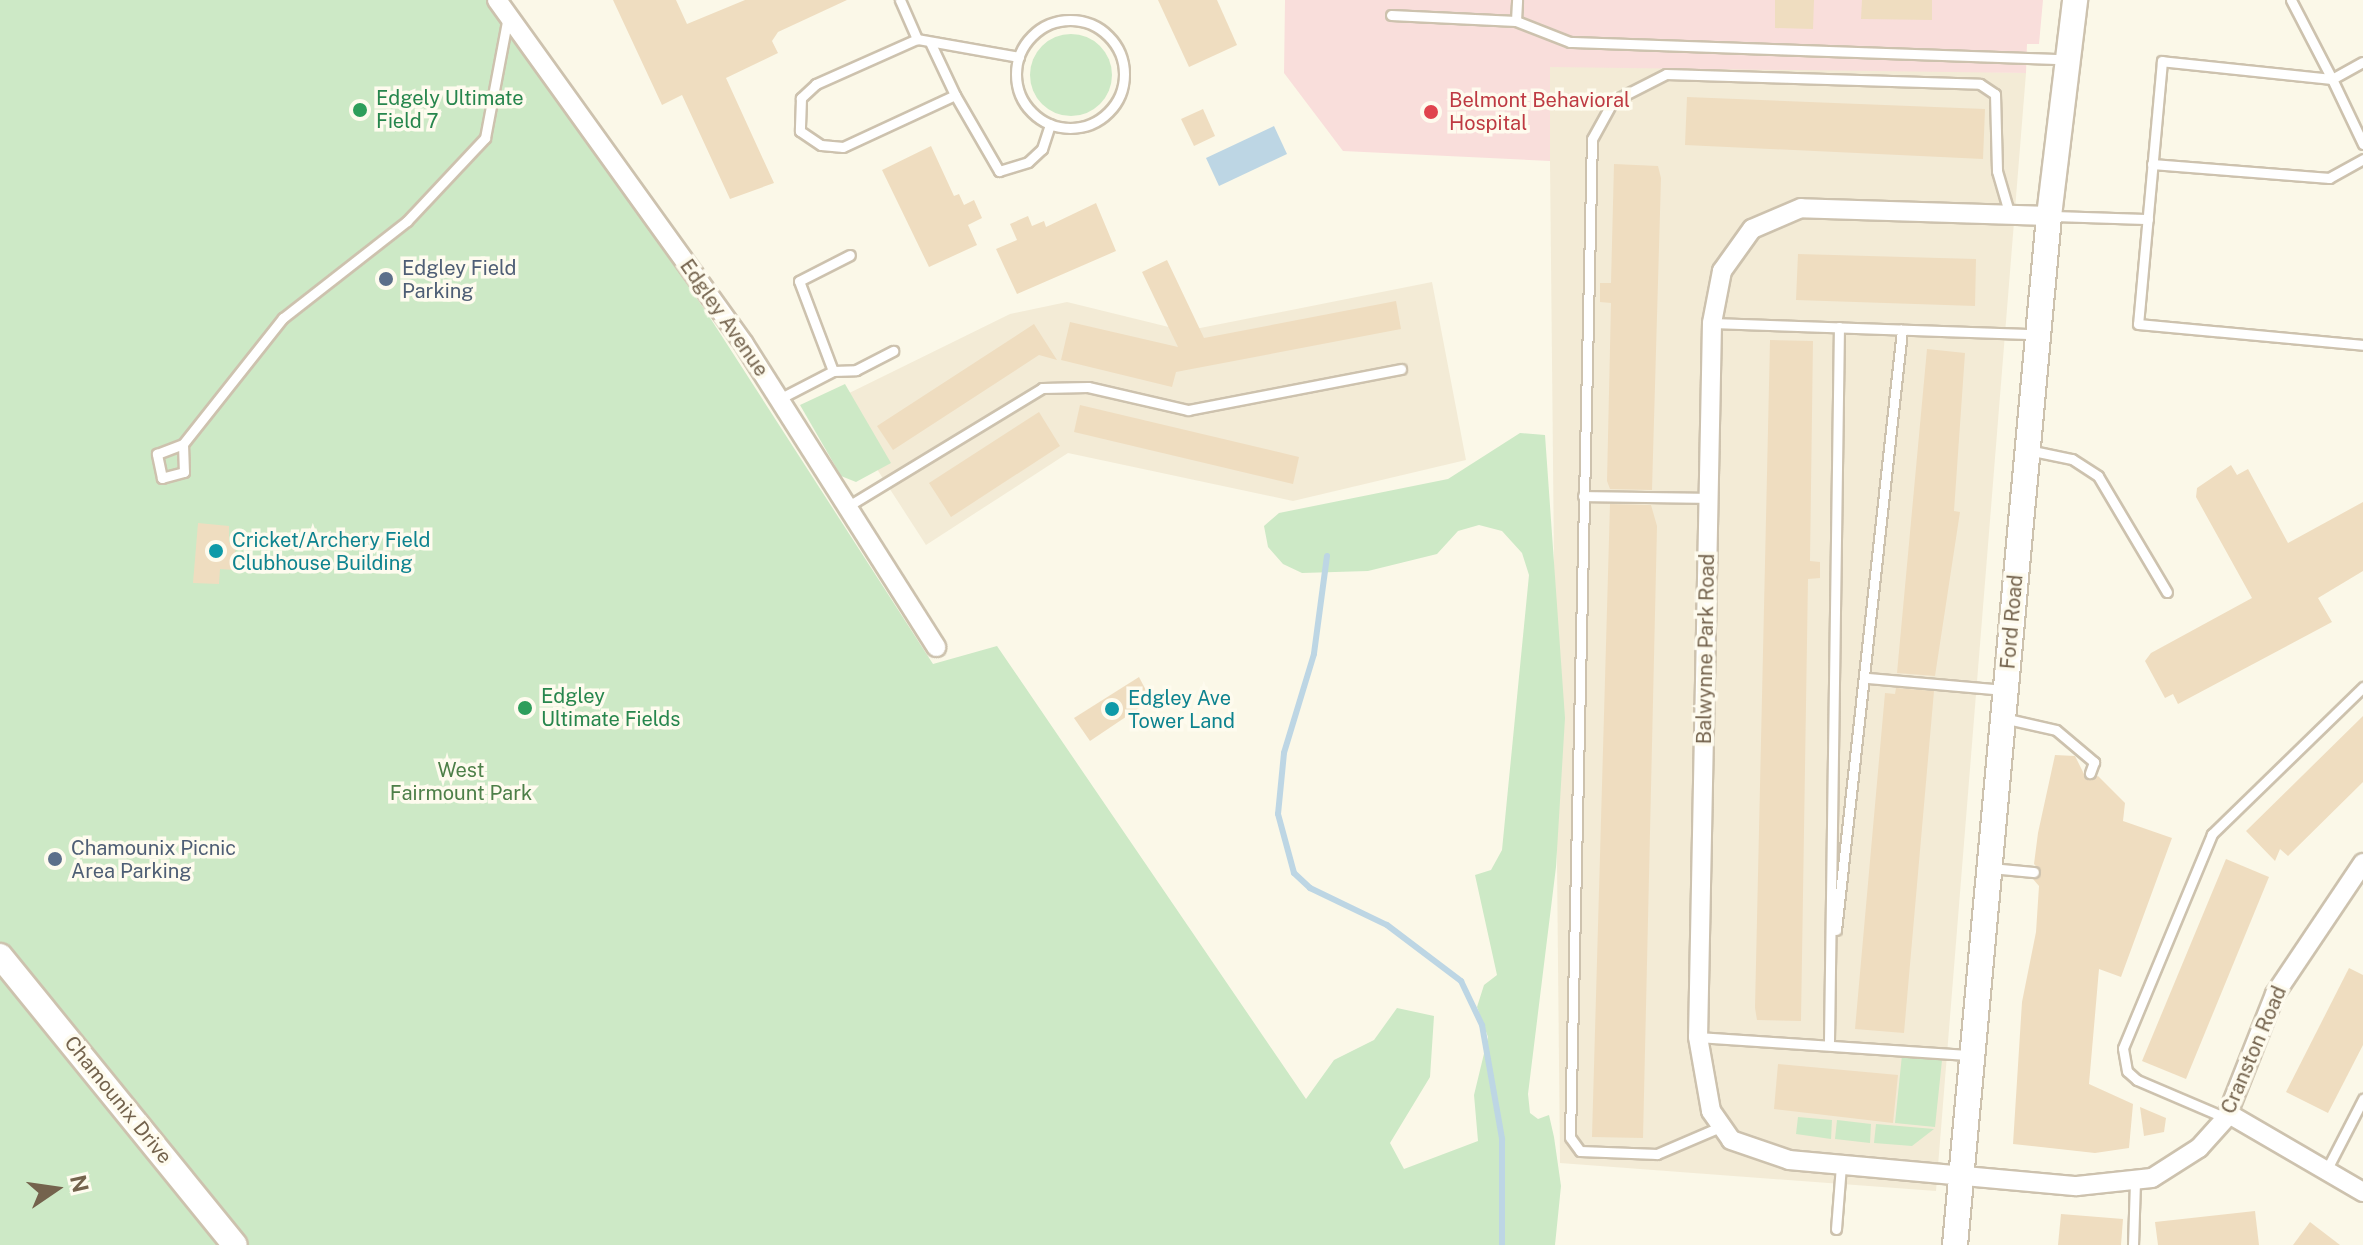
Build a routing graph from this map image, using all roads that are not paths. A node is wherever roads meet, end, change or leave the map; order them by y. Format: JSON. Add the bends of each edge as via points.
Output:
{"nodes":[{"id":1,"x":497,"y":0,"type":"edge"},
{"id":2,"x":900,"y":0,"type":"edge"},
{"id":3,"x":1517,"y":0,"type":"edge"},
{"id":4,"x":2075,"y":0,"type":"edge"},
{"id":5,"x":2291,"y":0,"type":"edge"},
{"id":6,"x":1391,"y":15,"type":"dead end"},
{"id":7,"x":508,"y":16,"type":"junction"},
{"id":8,"x":1516,"y":21,"type":"junction"},
{"id":9,"x":917,"y":39,"type":"junction"},
{"id":10,"x":930,"y":42,"type":"junction"},
{"id":11,"x":1019,"y":57,"type":"junction"},
{"id":12,"x":2070,"y":59,"type":"junction"},
{"id":13,"x":2363,"y":62,"type":"edge"},
{"id":14,"x":2332,"y":79,"type":"junction"},
{"id":15,"x":955,"y":95,"type":"junction"},
{"id":16,"x":1050,"y":124,"type":"junction"},
{"id":17,"x":2363,"y":144,"type":"edge"},
{"id":18,"x":2363,"y":159,"type":"edge"},
{"id":19,"x":2152,"y":164,"type":"junction"},
{"id":20,"x":2009,"y":212,"type":"junction"},
{"id":21,"x":2049,"y":216,"type":"junction"},
{"id":22,"x":2148,"y":219,"type":"junction"},
{"id":23,"x":850,"y":255,"type":"dead end"},
{"id":24,"x":1712,"y":323,"type":"junction"},
{"id":25,"x":1839,"y":327,"type":"junction"},
{"id":26,"x":1902,"y":330,"type":"junction"},
{"id":27,"x":2038,"y":334,"type":"junction"},
{"id":28,"x":2363,"y":345,"type":"edge"},
{"id":29,"x":893,"y":351,"type":"dead end"},
{"id":30,"x":1401,"y":369,"type":"dead end"},
{"id":31,"x":833,"y":371,"type":"junction"},
{"id":32,"x":779,"y":399,"type":"junction"},
{"id":33,"x":183,"y":444,"type":"dead end"},
{"id":34,"x":2028,"y":450,"type":"junction"},
{"id":35,"x":1583,"y":496,"type":"junction"},
{"id":36,"x":1709,"y":498,"type":"junction"},
{"id":37,"x":845,"y":508,"type":"junction"},
{"id":38,"x":2167,"y":592,"type":"dead end"},
{"id":39,"x":936,"y":647,"type":"dead end"},
{"id":40,"x":1868,"y":678,"type":"junction"},
{"id":41,"x":2363,"y":687,"type":"edge"},
{"id":42,"x":2006,"y":690,"type":"junction"},
{"id":43,"x":2003,"y":718,"type":"junction"},
{"id":44,"x":2090,"y":773,"type":"dead end"},
{"id":45,"x":2363,"y":863,"type":"edge"},
{"id":46,"x":1990,"y":868,"type":"junction"},
{"id":47,"x":2034,"y":872,"type":"dead end"},
{"id":48,"x":1834,"y":942,"type":"junction"},
{"id":49,"x":0,"y":957,"type":"edge"},
{"id":50,"x":1698,"y":1037,"type":"junction"},
{"id":51,"x":1829,"y":1041,"type":"junction"},
{"id":52,"x":1972,"y":1056,"type":"junction"},
{"id":53,"x":2363,"y":1099,"type":"edge"},
{"id":54,"x":2228,"y":1116,"type":"junction"},
{"id":55,"x":1720,"y":1127,"type":"junction"},
{"id":56,"x":1841,"y":1166,"type":"junction"},
{"id":57,"x":2327,"y":1169,"type":"junction"},
{"id":58,"x":1962,"y":1176,"type":"junction"},
{"id":59,"x":2135,"y":1183,"type":"junction"},
{"id":60,"x":2363,"y":1192,"type":"edge"},
{"id":61,"x":1836,"y":1229,"type":"dead end"},
{"id":62,"x":235,"y":1245,"type":"edge"},
{"id":63,"x":1955,"y":1245,"type":"edge"},
{"id":64,"x":2133,"y":1245,"type":"edge"}],
"edges":[{"from":1,"to":7,"type":"street","name":"Edgley Avenue"},
{"from":2,"to":9,"type":"lane"},
{"from":3,"to":8,"type":"lane"},
{"from":4,"to":12,"type":"main road","name":"Ford Road"},
{"from":5,"to":14,"type":"lane"},
{"from":6,"to":8,"type":"lane"},
{"from":7,"to":32,"type":"street","name":"Edgley Avenue"},
{"from":7,"to":33,"type":"lane","via":[[485,138],[407,221],[283,318]]},
{"from":8,"to":12,"type":"lane","via":[[1570,42]]},
{"from":9,"to":10,"type":"lane"},
{"from":9,"to":15,"type":"lane","via":[[816,84],[801,98],[800,131],[821,145],[843,147]]},
{"from":10,"to":11,"type":"lane"},
{"from":10,"to":15,"type":"lane"},
{"from":11,"to":16,"type":"lane","via":[[1017,85],[1023,102]]},
{"from":11,"to":16,"type":"lane","via":[[1032,34],[1065,19],[1100,29],[1121,56],[1121,91],[1113,106],[1084,126]]},
{"from":12,"to":21,"type":"main road","name":"Ford Road"},
{"from":13,"to":14,"type":"lane"},
{"from":14,"to":17,"type":"lane"},
{"from":14,"to":19,"type":"lane","via":[[2162,61]]},
{"from":15,"to":16,"type":"lane","via":[[999,171],[1028,162],[1042,149]]},
{"from":18,"to":19,"type":"lane","via":[[2329,178]]},
{"from":19,"to":22,"type":"lane"},
{"from":20,"to":21,"type":"street","name":"Balwynne Park Road"},
{"from":20,"to":24,"type":"street","name":"Balwynne Park Road","via":[[1840,206],[1783,212],[1752,229],[1729,255]]},
{"from":20,"to":35,"type":"lane","via":[[1995,159],[1997,107],[1988,86],[1691,73],[1666,74],[1628,88],[1601,118],[1592,139]]},
{"from":21,"to":22,"type":"lane"},
{"from":21,"to":27,"type":"main road","name":"Ford Road"},
{"from":22,"to":28,"type":"lane","via":[[2138,324]]},
{"from":23,"to":31,"type":"lane","via":[[799,281]]},
{"from":24,"to":25,"type":"lane"},
{"from":24,"to":36,"type":"street","name":"Balwynne Park Road"},
{"from":25,"to":26,"type":"lane"},
{"from":25,"to":48,"type":"lane","via":[[1827,883]]},
{"from":26,"to":27,"type":"lane"},
{"from":26,"to":40,"type":"lane"},
{"from":27,"to":34,"type":"main road","name":"Ford Road"},
{"from":29,"to":31,"type":"lane","via":[[856,370]]},
{"from":30,"to":37,"type":"lane","via":[[1188,410],[1088,387],[1042,388]]},
{"from":31,"to":32,"type":"lane"},
{"from":32,"to":37,"type":"street","name":"Edgley Avenue"},
{"from":34,"to":38,"type":"lane","via":[[2072,459],[2098,476]]},
{"from":34,"to":42,"type":"main road","name":"Ford Road"},
{"from":35,"to":36,"type":"lane"},
{"from":35,"to":55,"type":"lane","via":[[1570,1137],[1580,1151],[1592,1154],[1657,1154]]},
{"from":36,"to":50,"type":"street","name":"Balwynne Park Road"},
{"from":37,"to":39,"type":"street","name":"Edgley Avenue"},
{"from":40,"to":42,"type":"lane"},
{"from":40,"to":48,"type":"lane","via":[[1858,715]]},
{"from":41,"to":54,"type":"lane","via":[[2212,834],[2123,1048],[2127,1071],[2137,1080]]},
{"from":42,"to":43,"type":"main road","name":"Ford Road"},
{"from":43,"to":44,"type":"lane","via":[[2056,730],[2094,762]]},
{"from":43,"to":46,"type":"main road","name":"Ford Road"},
{"from":45,"to":54,"type":"street","name":"Cranston Road","via":[[2275,994]]},
{"from":46,"to":47,"type":"lane"},
{"from":46,"to":52,"type":"main road","name":"Ford Road"},
{"from":48,"to":51,"type":"lane"},
{"from":49,"to":62,"type":"main road","name":"Chamounix Drive"},
{"from":50,"to":51,"type":"lane"},
{"from":50,"to":55,"type":"street","name":"Balwynne Park Road","via":[[1704,1092]]},
{"from":51,"to":52,"type":"lane"},
{"from":52,"to":58,"type":"main road","name":"Ford Road"},
{"from":53,"to":57,"type":"lane"},
{"from":54,"to":57,"type":"street"},
{"from":54,"to":59,"type":"street","name":"Cranston Road","via":[[2184,1160]]},
{"from":55,"to":56,"type":"street","via":[[1762,1154]]},
{"from":56,"to":58,"type":"street"},
{"from":56,"to":61,"type":"lane"},
{"from":57,"to":60,"type":"street"},
{"from":58,"to":59,"type":"street","name":"Cranston Road","via":[[2077,1186]]},
{"from":58,"to":63,"type":"main road","name":"Ford Road"},
{"from":59,"to":64,"type":"lane"}]}
